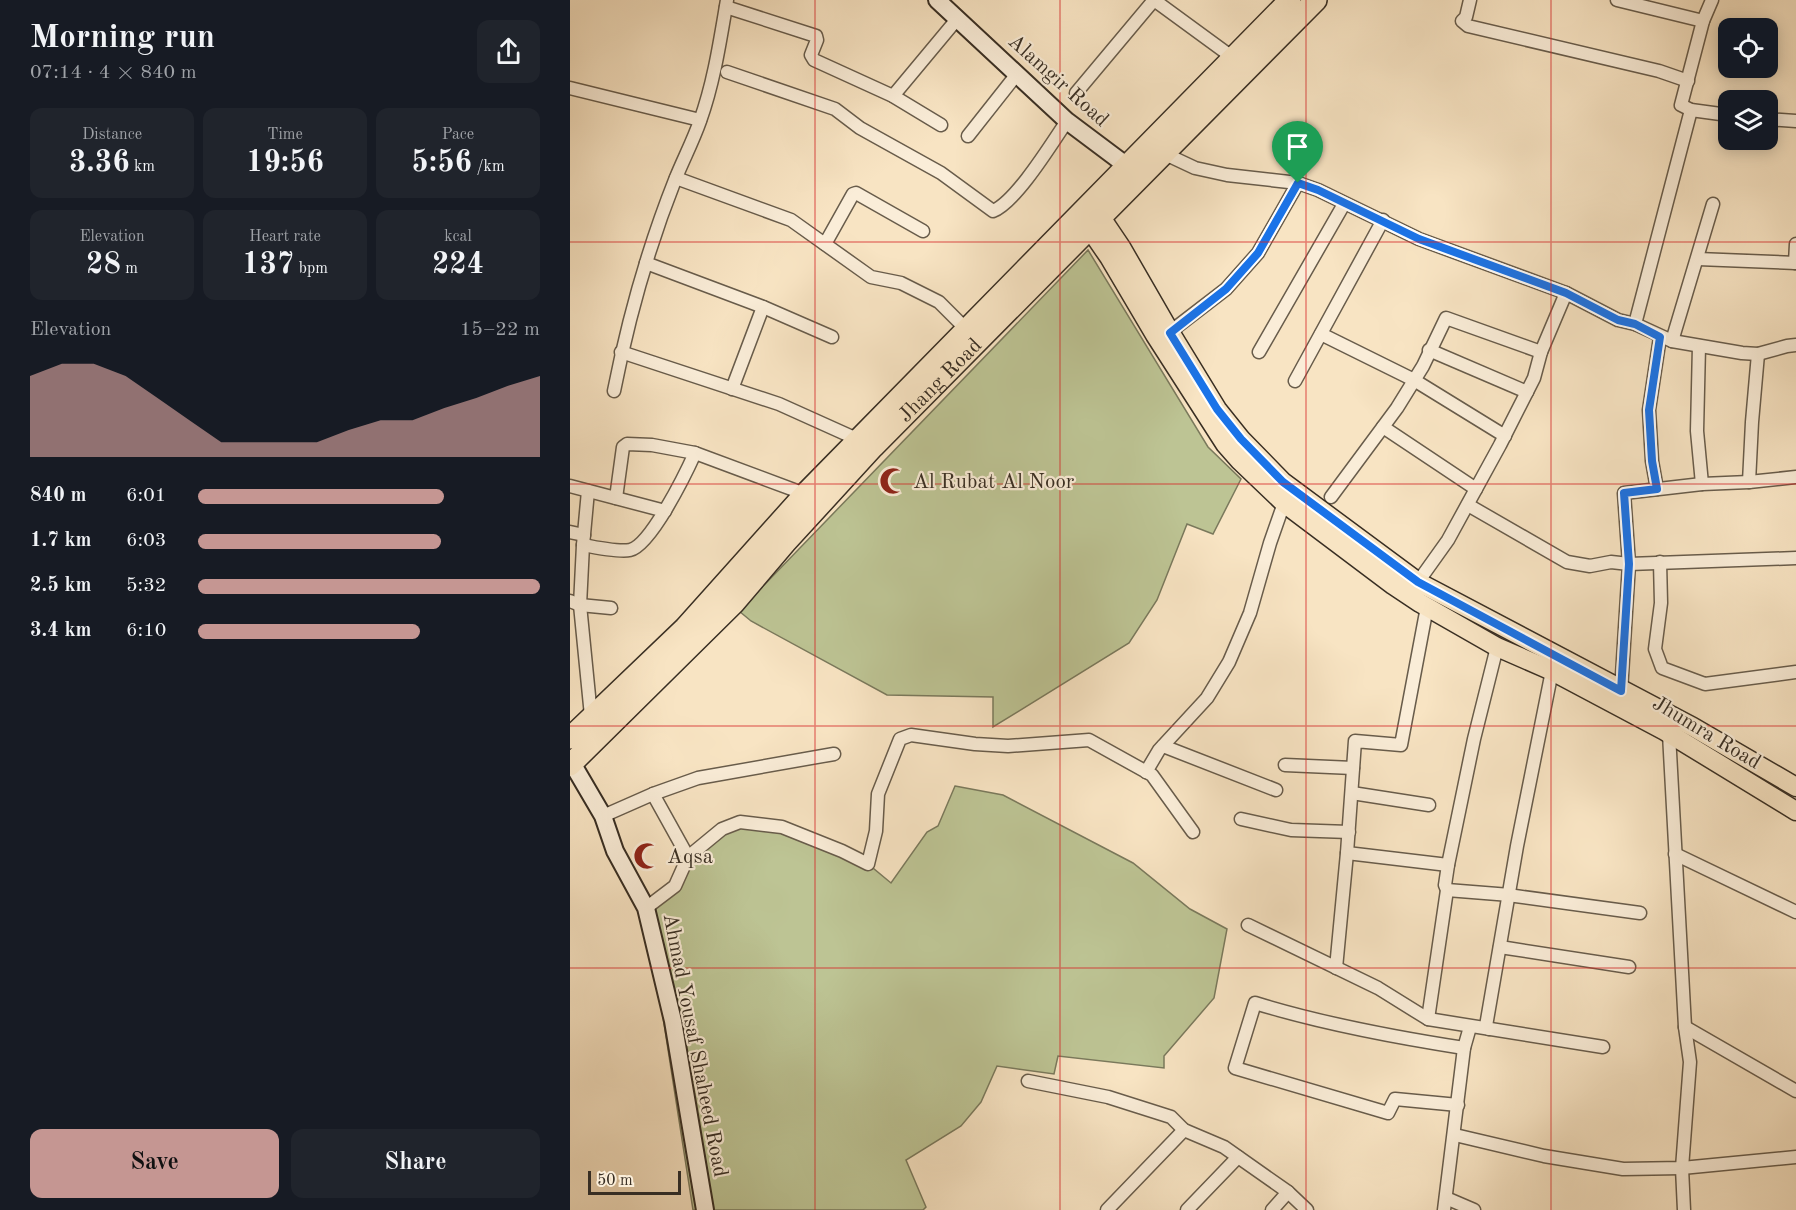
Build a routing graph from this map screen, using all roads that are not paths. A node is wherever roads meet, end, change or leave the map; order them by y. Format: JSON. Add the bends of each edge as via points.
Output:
{"nodes":[{"id":1,"x":938,"y":0,"type":"edge"},
{"id":2,"x":1154,"y":0,"type":"edge"},
{"id":3,"x":1290,"y":0,"type":"edge"},
{"id":4,"x":1316,"y":0,"type":"edge"},
{"id":5,"x":1470,"y":0,"type":"edge"},
{"id":6,"x":1617,"y":0,"type":"edge"},
{"id":7,"x":1712,"y":0,"type":"edge"},
{"id":8,"x":727,"y":4,"type":"edge"},
{"id":9,"x":958,"y":18,"type":"junction"},
{"id":10,"x":1703,"y":21,"type":"junction"},
{"id":11,"x":1232,"y":57,"type":"junction"},
{"id":12,"x":727,"y":72,"type":"dead end"},
{"id":13,"x":1017,"y":74,"type":"junction"},
{"id":14,"x":1689,"y":81,"type":"junction"},
{"id":15,"x":570,"y":88,"type":"edge"},
{"id":16,"x":1076,"y":93,"type":"dead end"},
{"id":17,"x":893,"y":96,"type":"junction"},
{"id":18,"x":1691,"y":110,"type":"junction"},
{"id":19,"x":1718,"y":114,"type":"edge"},
{"id":20,"x":700,"y":120,"type":"junction"},
{"id":21,"x":1778,"y":120,"type":"edge"},
{"id":22,"x":1067,"y":121,"type":"junction"},
{"id":23,"x":1796,"y":121,"type":"edge"},
{"id":24,"x":941,"y":125,"type":"dead end"},
{"id":25,"x":968,"y":136,"type":"dead end"},
{"id":26,"x":1163,"y":153,"type":"junction"},
{"id":27,"x":1127,"y":166,"type":"junction"},
{"id":28,"x":676,"y":178,"type":"junction"},
{"id":29,"x":1298,"y":183,"type":"junction"},
{"id":30,"x":1344,"y":204,"type":"junction"},
{"id":31,"x":1713,"y":204,"type":"dead end"},
{"id":32,"x":1090,"y":216,"type":"junction"},
{"id":33,"x":1383,"y":220,"type":"junction"},
{"id":34,"x":923,"y":231,"type":"dead end"},
{"id":35,"x":825,"y":244,"type":"junction"},
{"id":36,"x":1796,"y":244,"type":"edge"},
{"id":37,"x":1698,"y":259,"type":"junction"},
{"id":38,"x":646,"y":263,"type":"junction"},
{"id":39,"x":1795,"y":263,"type":"edge"},
{"id":40,"x":1566,"y":293,"type":"junction"},
{"id":41,"x":763,"y":308,"type":"junction"},
{"id":42,"x":1635,"y":324,"type":"junction"},
{"id":43,"x":966,"y":328,"type":"junction"},
{"id":44,"x":1170,"y":333,"type":"junction"},
{"id":45,"x":1321,"y":334,"type":"junction"},
{"id":46,"x":832,"y":337,"type":"dead end"},
{"id":47,"x":1660,"y":337,"type":"junction"},
{"id":48,"x":1672,"y":341,"type":"junction"},
{"id":49,"x":1796,"y":345,"type":"edge"},
{"id":50,"x":1699,"y":346,"type":"junction"},
{"id":51,"x":1429,"y":350,"type":"junction"},
{"id":52,"x":621,"y":352,"type":"junction"},
{"id":53,"x":1259,"y":352,"type":"dead end"},
{"id":54,"x":1541,"y":352,"type":"junction"},
{"id":55,"x":1758,"y":354,"type":"junction"},
{"id":56,"x":1414,"y":380,"type":"junction"},
{"id":57,"x":1295,"y":381,"type":"dead end"},
{"id":58,"x":732,"y":389,"type":"junction"},
{"id":59,"x":614,"y":391,"type":"dead end"},
{"id":60,"x":1527,"y":392,"type":"junction"},
{"id":61,"x":1383,"y":427,"type":"junction"},
{"id":62,"x":1505,"y":436,"type":"junction"},
{"id":63,"x":859,"y":440,"type":"junction"},
{"id":64,"x":695,"y":453,"type":"junction"},
{"id":65,"x":1796,"y":477,"type":"edge"},
{"id":66,"x":1749,"y":482,"type":"junction"},
{"id":67,"x":1702,"y":484,"type":"junction"},
{"id":68,"x":570,"y":486,"type":"edge"},
{"id":69,"x":1476,"y":489,"type":"junction"},
{"id":70,"x":1657,"y":489,"type":"junction"},
{"id":71,"x":588,"y":491,"type":"junction"},
{"id":72,"x":805,"y":494,"type":"junction"},
{"id":73,"x":616,"y":498,"type":"junction"},
{"id":74,"x":1331,"y":498,"type":"dead end"},
{"id":75,"x":1284,"y":503,"type":"junction"},
{"id":76,"x":1468,"y":505,"type":"junction"},
{"id":77,"x":665,"y":511,"type":"junction"},
{"id":78,"x":570,"y":532,"type":"edge"},
{"id":79,"x":778,"y":538,"type":"junction"},
{"id":80,"x":584,"y":540,"type":"junction"},
{"id":81,"x":1796,"y":558,"type":"edge"},
{"id":82,"x":1660,"y":562,"type":"junction"},
{"id":83,"x":1629,"y":564,"type":"junction"},
{"id":84,"x":1418,"y":582,"type":"junction"},
{"id":85,"x":575,"y":603,"type":"edge"},
{"id":86,"x":1427,"y":607,"type":"junction"},
{"id":87,"x":611,"y":608,"type":"dead end"},
{"id":88,"x":1497,"y":647,"type":"junction"},
{"id":89,"x":1552,"y":671,"type":"junction"},
{"id":90,"x":1796,"y":672,"type":"edge"},
{"id":91,"x":1621,"y":691,"type":"junction"},
{"id":92,"x":591,"y":716,"type":"junction"},
{"id":93,"x":1673,"y":727,"type":"junction"},
{"id":94,"x":570,"y":738,"type":"edge"},
{"id":95,"x":1163,"y":746,"type":"junction"},
{"id":96,"x":834,"y":754,"type":"dead end"},
{"id":97,"x":571,"y":764,"type":"edge"},
{"id":98,"x":1286,"y":765,"type":"dead end"},
{"id":99,"x":1353,"y":768,"type":"junction"},
{"id":100,"x":1146,"y":772,"type":"junction"},
{"id":101,"x":1796,"y":787,"type":"edge"},
{"id":102,"x":1276,"y":790,"type":"dead end"},
{"id":103,"x":1352,"y":793,"type":"junction"},
{"id":104,"x":652,"y":794,"type":"junction"},
{"id":105,"x":1429,"y":804,"type":"dead end"},
{"id":106,"x":1796,"y":811,"type":"edge"},
{"id":107,"x":603,"y":816,"type":"junction"},
{"id":108,"x":1241,"y":819,"type":"dead end"},
{"id":109,"x":1193,"y":832,"type":"dead end"},
{"id":110,"x":1349,"y":832,"type":"junction"},
{"id":111,"x":1347,"y":853,"type":"junction"},
{"id":112,"x":1675,"y":854,"type":"junction"},
{"id":113,"x":688,"y":857,"type":"junction"},
{"id":114,"x":1448,"y":865,"type":"junction"},
{"id":115,"x":1447,"y":890,"type":"junction"},
{"id":116,"x":1509,"y":895,"type":"junction"},
{"id":117,"x":646,"y":908,"type":"junction"},
{"id":118,"x":1796,"y":912,"type":"edge"},
{"id":119,"x":1640,"y":913,"type":"dead end"},
{"id":120,"x":1248,"y":925,"type":"dead end"},
{"id":121,"x":1500,"y":947,"type":"junction"},
{"id":122,"x":1335,"y":968,"type":"junction"},
{"id":123,"x":1629,"y":968,"type":"dead end"},
{"id":124,"x":1428,"y":1019,"type":"junction"},
{"id":125,"x":1470,"y":1027,"type":"junction"},
{"id":126,"x":1685,"y":1027,"type":"junction"},
{"id":127,"x":1489,"y":1029,"type":"junction"},
{"id":128,"x":1603,"y":1047,"type":"dead end"},
{"id":129,"x":1464,"y":1048,"type":"junction"},
{"id":130,"x":1029,"y":1081,"type":"dead end"},
{"id":131,"x":1796,"y":1091,"type":"edge"},
{"id":132,"x":1458,"y":1105,"type":"junction"},
{"id":133,"x":1184,"y":1130,"type":"junction"},
{"id":134,"x":1455,"y":1134,"type":"junction"},
{"id":135,"x":1238,"y":1157,"type":"junction"},
{"id":136,"x":1796,"y":1157,"type":"edge"},
{"id":137,"x":1682,"y":1168,"type":"junction"},
{"id":138,"x":1288,"y":1192,"type":"junction"},
{"id":139,"x":1445,"y":1204,"type":"edge"},
{"id":140,"x":705,"y":1210,"type":"edge"},
{"id":141,"x":1107,"y":1210,"type":"edge"},
{"id":142,"x":1186,"y":1210,"type":"edge"},
{"id":143,"x":1272,"y":1210,"type":"edge"},
{"id":144,"x":1307,"y":1210,"type":"edge"},
{"id":145,"x":1474,"y":1210,"type":"edge"},
{"id":146,"x":1684,"y":1210,"type":"edge"}],
"edges":[{"from":1,"to":9,"type":"street","name":"Alamgir Road"},
{"from":2,"to":11,"type":"street"},
{"from":2,"to":16,"type":"street"},
{"from":3,"to":11,"type":"highway","name":"Jhang Road"},
{"from":4,"to":26,"type":"highway","name":"Jhang Road"},
{"from":5,"to":14,"type":"street","via":[[1462,21],[1468,26]]},
{"from":6,"to":10,"type":"street"},
{"from":7,"to":10,"type":"street"},
{"from":8,"to":17,"type":"street","via":[[816,36],[814,60]]},
{"from":8,"to":20,"type":"street","via":[[715,69]]},
{"from":9,"to":13,"type":"street","name":"Alamgir Road"},
{"from":9,"to":17,"type":"street"},
{"from":10,"to":14,"type":"street"},
{"from":11,"to":27,"type":"highway","name":"Jhang Road"},
{"from":12,"to":22,"type":"street","via":[[835,109],[860,128],[941,173],[993,211],[1020,186]]},
{"from":13,"to":22,"type":"street","name":"Alamgir Road"},
{"from":13,"to":25,"type":"street"},
{"from":14,"to":18,"type":"street","via":[[1681,105]]},
{"from":15,"to":20,"type":"street"},
{"from":17,"to":24,"type":"street"},
{"from":18,"to":19,"type":"street"},
{"from":18,"to":42,"type":"street"},
{"from":20,"to":28,"type":"street"},
{"from":21,"to":23,"type":"street"},
{"from":22,"to":27,"type":"street","name":"Alamgir Road"},
{"from":26,"to":29,"type":"street","via":[[1195,168]]},
{"from":26,"to":32,"type":"highway","name":"Jhang Road"},
{"from":27,"to":32,"type":"highway","name":"Jhang Road"},
{"from":28,"to":35,"type":"street","via":[[791,220]]},
{"from":28,"to":38,"type":"street"},
{"from":29,"to":30,"type":"street"},
{"from":29,"to":44,"type":"street","via":[[1258,253],[1226,289]]},
{"from":30,"to":33,"type":"street"},
{"from":30,"to":53,"type":"street"},
{"from":31,"to":37,"type":"street"},
{"from":32,"to":43,"type":"highway","name":"Jhang Road"},
{"from":32,"to":44,"type":"main road","name":"Jhumra Road"},
{"from":32,"to":75,"type":"main road","name":"Jhumra Road","via":[[1186,386],[1225,444]]},
{"from":32,"to":79,"type":"highway","name":"Jhang Road","via":[[881,439]]},
{"from":33,"to":40,"type":"street","via":[[1419,239]]},
{"from":33,"to":45,"type":"street"},
{"from":34,"to":35,"type":"street","via":[[856,193]]},
{"from":35,"to":43,"type":"street","via":[[871,277],[901,283],[939,303]]},
{"from":36,"to":39,"type":"street"},
{"from":37,"to":39,"type":"street"},
{"from":37,"to":48,"type":"street"},
{"from":38,"to":41,"type":"street"},
{"from":38,"to":52,"type":"street"},
{"from":40,"to":42,"type":"street","via":[[1618,320]]},
{"from":40,"to":54,"type":"street"},
{"from":41,"to":46,"type":"street"},
{"from":41,"to":58,"type":"street"},
{"from":42,"to":47,"type":"street"},
{"from":43,"to":63,"type":"highway","name":"Jhang Road"},
{"from":44,"to":84,"type":"main road","name":"Jhumra Road","via":[[1217,409],[1283,482]]},
{"from":45,"to":56,"type":"street"},
{"from":45,"to":57,"type":"street"},
{"from":47,"to":48,"type":"street"},
{"from":47,"to":70,"type":"street","via":[[1649,410]]},
{"from":48,"to":50,"type":"street"},
{"from":49,"to":55,"type":"street"},
{"from":50,"to":55,"type":"street"},
{"from":50,"to":67,"type":"street","via":[[1697,431]]},
{"from":51,"to":54,"type":"street","via":[[1446,318]]},
{"from":51,"to":56,"type":"street"},
{"from":51,"to":60,"type":"street"},
{"from":52,"to":58,"type":"street"},
{"from":52,"to":59,"type":"street"},
{"from":54,"to":60,"type":"street"},
{"from":55,"to":66,"type":"street"},
{"from":56,"to":61,"type":"street"},
{"from":56,"to":62,"type":"street"},
{"from":58,"to":63,"type":"street","via":[[779,404]]},
{"from":60,"to":62,"type":"street"},
{"from":61,"to":69,"type":"street"},
{"from":61,"to":74,"type":"street"},
{"from":62,"to":69,"type":"street"},
{"from":63,"to":72,"type":"highway","name":"Jhang Road"},
{"from":64,"to":72,"type":"street"},
{"from":64,"to":73,"type":"street","via":[[652,445],[624,445]]},
{"from":64,"to":77,"type":"street"},
{"from":65,"to":66,"type":"street"},
{"from":66,"to":67,"type":"street"},
{"from":67,"to":70,"type":"street"},
{"from":68,"to":71,"type":"street"},
{"from":69,"to":76,"type":"street"},
{"from":70,"to":83,"type":"street","via":[[1624,493]]},
{"from":71,"to":73,"type":"street"},
{"from":71,"to":80,"type":"street"},
{"from":72,"to":79,"type":"highway","name":"Jhang Road"},
{"from":73,"to":77,"type":"street"},
{"from":75,"to":86,"type":"main road","name":"Jhumra Road"},
{"from":75,"to":95,"type":"street","via":[[1250,613],[1229,662],[1207,698]]},
{"from":76,"to":83,"type":"street","via":[[1567,562],[1590,566]]},
{"from":76,"to":84,"type":"street"},
{"from":77,"to":80,"type":"street","via":[[640,545],[629,551]]},
{"from":78,"to":80,"type":"street"},
{"from":79,"to":92,"type":"highway","name":"Jhang Road"},
{"from":79,"to":97,"type":"highway","name":"Jhang Road","via":[[734,603]]},
{"from":80,"to":85,"type":"street"},
{"from":81,"to":82,"type":"street"},
{"from":82,"to":83,"type":"street"},
{"from":82,"to":90,"type":"street","via":[[1661,603],[1655,649],[1662,668],[1705,684]]},
{"from":83,"to":91,"type":"street"},
{"from":84,"to":91,"type":"main road","name":"Jhumra Road"},
{"from":85,"to":87,"type":"street"},
{"from":85,"to":92,"type":"street"},
{"from":86,"to":88,"type":"main road","name":"Jhumra Road"},
{"from":86,"to":99,"type":"street","via":[[1401,745],[1355,741]]},
{"from":88,"to":89,"type":"main road","name":"Jhumra Road"},
{"from":88,"to":114,"type":"street"},
{"from":89,"to":93,"type":"main road","name":"Jhumra Road"},
{"from":89,"to":116,"type":"street"},
{"from":91,"to":93,"type":"main road","name":"Jhumra Road"},
{"from":92,"to":94,"type":"highway","name":"Jhang Road"},
{"from":93,"to":101,"type":"main road","name":"Jhumra Road"},
{"from":93,"to":106,"type":"main road","name":"Jhumra Road"},
{"from":93,"to":112,"type":"street"},
{"from":95,"to":100,"type":"street"},
{"from":95,"to":102,"type":"street"},
{"from":96,"to":104,"type":"street","via":[[698,778]]},
{"from":97,"to":107,"type":"street","name":"Ahmad Yousaf Shaheed Road"},
{"from":98,"to":99,"type":"street"},
{"from":99,"to":103,"type":"street"},
{"from":100,"to":109,"type":"street"},
{"from":100,"to":113,"type":"street","via":[[1089,740],[1008,746],[911,735],[900,739],[878,794],[876,831],[868,864],[782,827],[740,822],[722,829]]},
{"from":103,"to":105,"type":"street"},
{"from":103,"to":110,"type":"street"},
{"from":104,"to":107,"type":"street"},
{"from":104,"to":113,"type":"street"},
{"from":107,"to":117,"type":"street","name":"Ahmad Yousaf Shaheed Road","via":[[615,851]]},
{"from":108,"to":110,"type":"street","via":[[1291,830]]},
{"from":110,"to":111,"type":"street"},
{"from":111,"to":114,"type":"street"},
{"from":111,"to":122,"type":"street"},
{"from":112,"to":118,"type":"street"},
{"from":112,"to":126,"type":"street"},
{"from":113,"to":117,"type":"street","via":[[675,886]]},
{"from":114,"to":115,"type":"street"},
{"from":115,"to":116,"type":"street"},
{"from":115,"to":124,"type":"street"},
{"from":116,"to":119,"type":"street"},
{"from":116,"to":121,"type":"street"},
{"from":117,"to":140,"type":"street","name":"Ahmad Yousaf Shaheed Road","via":[[672,1021]]},
{"from":120,"to":122,"type":"street"},
{"from":121,"to":123,"type":"street"},
{"from":121,"to":127,"type":"street","via":[[1486,1026]]},
{"from":122,"to":124,"type":"street","via":[[1378,988]]},
{"from":124,"to":125,"type":"street"},
{"from":125,"to":127,"type":"street"},
{"from":125,"to":129,"type":"street"},
{"from":126,"to":131,"type":"street"},
{"from":126,"to":137,"type":"street","via":[[1690,1062]]},
{"from":127,"to":128,"type":"street"},
{"from":129,"to":132,"type":"street"},
{"from":129,"to":132,"type":"street","via":[[1296,1016],[1255,1003],[1235,1068],[1388,1113],[1395,1099]]},
{"from":130,"to":133,"type":"street","via":[[1108,1097],[1171,1117]]},
{"from":132,"to":134,"type":"street"},
{"from":133,"to":135,"type":"street"},
{"from":133,"to":141,"type":"street"},
{"from":134,"to":137,"type":"street","via":[[1544,1156],[1623,1169]]},
{"from":134,"to":139,"type":"street"},
{"from":135,"to":138,"type":"street"},
{"from":135,"to":142,"type":"street"},
{"from":136,"to":137,"type":"street"},
{"from":137,"to":146,"type":"street"},
{"from":138,"to":143,"type":"street"},
{"from":138,"to":144,"type":"street"},
{"from":139,"to":145,"type":"street"}]}
